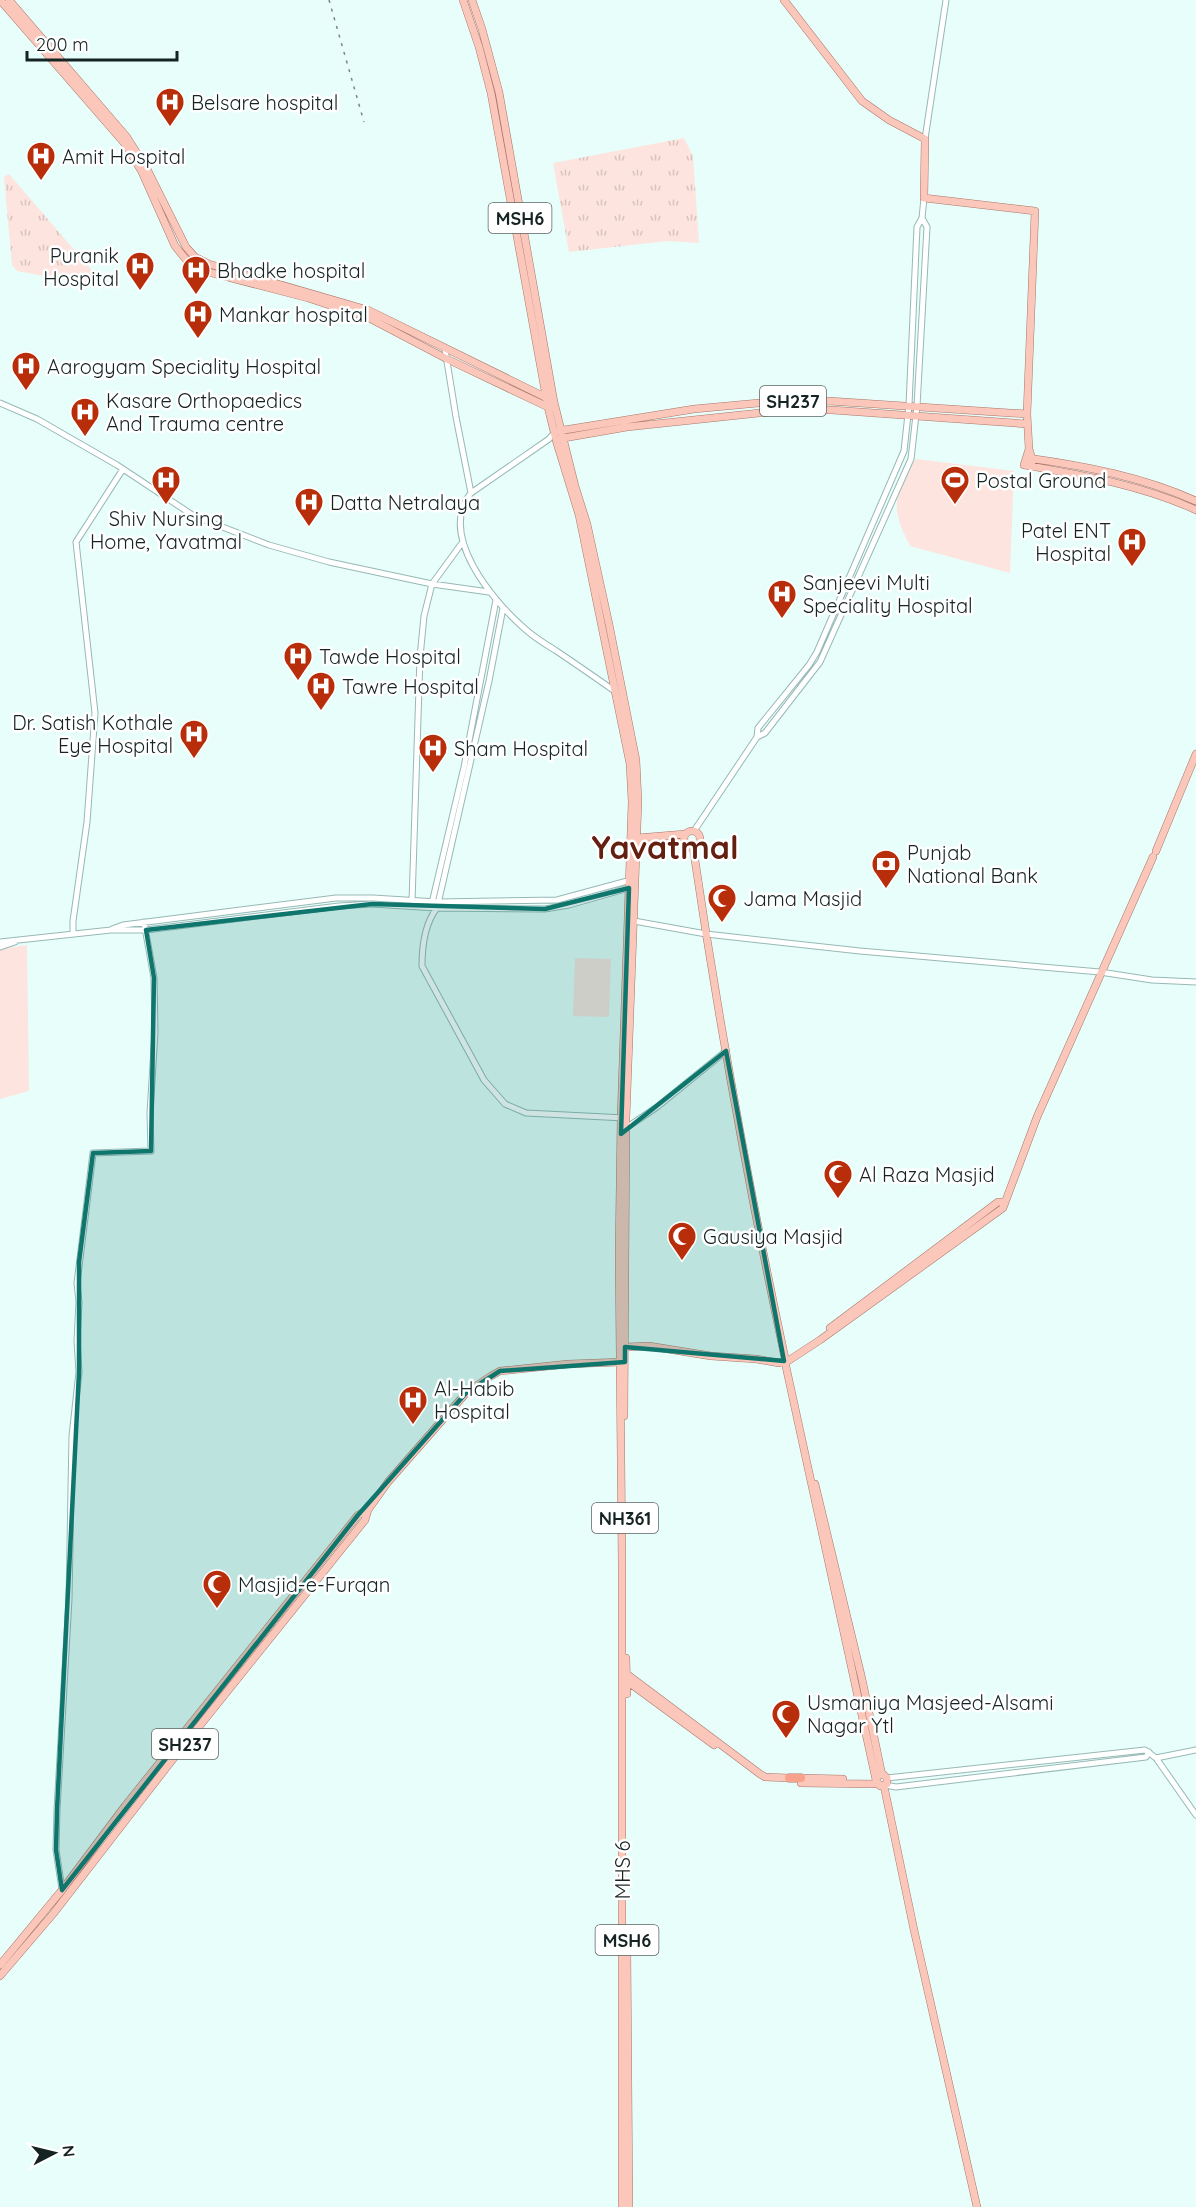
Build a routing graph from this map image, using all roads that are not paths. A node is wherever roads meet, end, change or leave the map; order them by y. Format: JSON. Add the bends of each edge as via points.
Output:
{"nodes":[{"id":1,"x":0,"y":0,"type":"edge"},
{"id":2,"x":9,"y":0,"type":"edge"},
{"id":3,"x":463,"y":0,"type":"edge"},
{"id":4,"x":471,"y":0,"type":"edge"},
{"id":5,"x":784,"y":0,"type":"edge"},
{"id":6,"x":946,"y":0,"type":"edge"},
{"id":7,"x":926,"y":139,"type":"junction"},
{"id":8,"x":924,"y":198,"type":"junction"},
{"id":9,"x":922,"y":218,"type":"junction"},
{"id":10,"x":446,"y":349,"type":"junction"},
{"id":11,"x":447,"y":359,"type":"junction"},
{"id":12,"x":546,"y":398,"type":"junction"},
{"id":13,"x":0,"y":403,"type":"edge"},
{"id":14,"x":553,"y":406,"type":"junction"},
{"id":15,"x":913,"y":406,"type":"junction"},
{"id":16,"x":1027,"y":414,"type":"junction"},
{"id":17,"x":913,"y":415,"type":"junction"},
{"id":18,"x":1027,"y":424,"type":"junction"},
{"id":19,"x":556,"y":436,"type":"junction"},
{"id":20,"x":1030,"y":461,"type":"junction"},
{"id":21,"x":123,"y":469,"type":"junction"},
{"id":22,"x":471,"y":493,"type":"junction"},
{"id":23,"x":1196,"y":501,"type":"edge"},
{"id":24,"x":1196,"y":510,"type":"edge"},
{"id":25,"x":462,"y":543,"type":"junction"},
{"id":26,"x":432,"y":584,"type":"junction"},
{"id":27,"x":489,"y":592,"type":"junction"},
{"id":28,"x":496,"y":600,"type":"junction"},
{"id":29,"x":503,"y":608,"type":"junction"},
{"id":30,"x":809,"y":665,"type":"junction"},
{"id":31,"x":815,"y":669,"type":"junction"},
{"id":32,"x":620,"y":694,"type":"junction"},
{"id":33,"x":757,"y":736,"type":"junction"},
{"id":34,"x":1196,"y":754,"type":"edge"},
{"id":35,"x":468,"y":762,"type":"junction"},
{"id":36,"x":694,"y":831,"type":"junction"},
{"id":37,"x":685,"y":838,"type":"junction"},
{"id":38,"x":636,"y":842,"type":"junction"},
{"id":39,"x":693,"y":847,"type":"junction"},
{"id":40,"x":632,"y":883,"type":"junction"},
{"id":41,"x":412,"y":903,"type":"junction"},
{"id":42,"x":434,"y":907,"type":"junction"},
{"id":43,"x":634,"y":921,"type":"junction"},
{"id":44,"x":144,"y":922,"type":"junction"},
{"id":45,"x":111,"y":930,"type":"junction"},
{"id":46,"x":146,"y":930,"type":"junction"},
{"id":47,"x":73,"y":934,"type":"junction"},
{"id":48,"x":706,"y":934,"type":"junction"},
{"id":49,"x":0,"y":942,"type":"edge"},
{"id":50,"x":16,"y":942,"type":"junction"},
{"id":51,"x":0,"y":947,"type":"edge"},
{"id":52,"x":1100,"y":972,"type":"junction"},
{"id":53,"x":1196,"y":982,"type":"edge"},
{"id":54,"x":726,"y":1051,"type":"junction"},
{"id":55,"x":624,"y":1118,"type":"junction"},
{"id":56,"x":624,"y":1130,"type":"junction"},
{"id":57,"x":625,"y":1347,"type":"junction"},
{"id":58,"x":786,"y":1360,"type":"junction"},
{"id":59,"x":622,"y":1362,"type":"junction"},
{"id":60,"x":624,"y":1676,"type":"junction"},
{"id":61,"x":1196,"y":1750,"type":"edge"},
{"id":62,"x":1149,"y":1752,"type":"junction"},
{"id":63,"x":1156,"y":1758,"type":"junction"},
{"id":64,"x":790,"y":1780,"type":"joint"},
{"id":65,"x":801,"y":1780,"type":"joint"},
{"id":66,"x":881,"y":1782,"type":"junction"},
{"id":67,"x":1196,"y":1815,"type":"edge"},
{"id":68,"x":65,"y":1892,"type":"junction"},
{"id":69,"x":0,"y":1965,"type":"edge"},
{"id":70,"x":0,"y":1976,"type":"edge"},
{"id":71,"x":622,"y":2207,"type":"edge"},
{"id":72,"x":629,"y":2207,"type":"edge"},
{"id":73,"x":975,"y":2207,"type":"edge"}],
"edges":[{"from":1,"to":11,"type":"main road","via":[[125,144],[175,246],[188,262],[204,271],[369,318]]},
{"from":2,"to":10,"type":"main road","via":[[126,136],[186,248],[195,257],[368,310]]},
{"from":3,"to":12,"type":"main road","number":"MSH6","via":[[491,93]]},
{"from":4,"to":14,"type":"main road","number":"MSH6","via":[[499,92]]},
{"from":5,"to":7,"type":"main road","via":[[862,101]]},
{"from":6,"to":7,"type":"street"},
{"from":7,"to":8,"type":"main road"},
{"from":8,"to":9,"type":"street"},
{"from":8,"to":16,"type":"main road","via":[[1035,211]]},
{"from":9,"to":15,"type":"street","via":[[917,227]]},
{"from":9,"to":15,"type":"street","via":[[927,227]]},
{"from":10,"to":11,"type":"street"},
{"from":10,"to":12,"type":"main road"},
{"from":11,"to":14,"type":"main road"},
{"from":11,"to":22,"type":"street"},
{"from":12,"to":14,"type":"main road","number":"MSH6"},
{"from":13,"to":21,"type":"street"},
{"from":14,"to":19,"type":"main road","number":"MSH6"},
{"from":15,"to":16,"type":"main road","number":"SH237"},
{"from":15,"to":17,"type":"street"},
{"from":15,"to":19,"type":"main road","number":"SH237","via":[[769,402],[694,409]]},
{"from":16,"to":18,"type":"main road"},
{"from":17,"to":18,"type":"main road"},
{"from":17,"to":19,"type":"main road","via":[[767,411]]},
{"from":17,"to":30,"type":"street","via":[[904,451]]},
{"from":17,"to":31,"type":"street","via":[[911,459]]},
{"from":18,"to":20,"type":"main road"},
{"from":19,"to":22,"type":"street"},
{"from":19,"to":32,"type":"main road","via":[[590,535]]},
{"from":20,"to":23,"type":"main road","via":[[1087,467],[1137,479]]},
{"from":20,"to":24,"type":"main road","via":[[1134,488]]},
{"from":21,"to":26,"type":"street","via":[[194,516],[265,543],[329,562]]},
{"from":21,"to":47,"type":"street","via":[[76,542],[94,713],[89,805]]},
{"from":22,"to":25,"type":"street","via":[[464,502]]},
{"from":25,"to":26,"type":"street"},
{"from":25,"to":27,"type":"street"},
{"from":26,"to":27,"type":"street"},
{"from":26,"to":41,"type":"street","via":[[420,657]]},
{"from":27,"to":28,"type":"street"},
{"from":28,"to":29,"type":"street"},
{"from":28,"to":35,"type":"street"},
{"from":29,"to":32,"type":"street","via":[[526,630]]},
{"from":29,"to":35,"type":"street"},
{"from":30,"to":31,"type":"street"},
{"from":30,"to":33,"type":"street","via":[[758,728]]},
{"from":31,"to":33,"type":"street","via":[[765,733]]},
{"from":32,"to":38,"type":"main road","via":[[636,760]]},
{"from":32,"to":40,"type":"main road","via":[[630,764]]},
{"from":33,"to":36,"type":"street"},
{"from":34,"to":52,"type":"main road"},
{"from":35,"to":42,"type":"street"},
{"from":36,"to":37,"type":"main road","via":[[689,831]]},
{"from":36,"to":39,"type":"main road","via":[[700,838]]},
{"from":37,"to":38,"type":"main road"},
{"from":37,"to":39,"type":"main road","via":[[688,846]]},
{"from":38,"to":40,"type":"main road"},
{"from":39,"to":48,"type":"main road"},
{"from":40,"to":42,"type":"street","via":[[569,905],[544,909]]},
{"from":40,"to":43,"type":"main road"},
{"from":40,"to":55,"type":"main road"},
{"from":41,"to":42,"type":"street"},
{"from":41,"to":44,"type":"street","via":[[336,898]]},
{"from":41,"to":46,"type":"street","via":[[339,906]]},
{"from":42,"to":55,"type":"street","via":[[422,947],[422,966],[484,1080],[505,1104],[526,1113]]},
{"from":43,"to":48,"type":"street"},
{"from":43,"to":55,"type":"main road"},
{"from":44,"to":45,"type":"street","via":[[123,924]]},
{"from":44,"to":46,"type":"street"},
{"from":45,"to":46,"type":"street"},
{"from":45,"to":47,"type":"street"},
{"from":46,"to":68,"type":"street","via":[[154,978],[151,1151],[93,1153],[78,1262],[78,1372],[56,1820],[56,1850]]},
{"from":47,"to":50,"type":"street"},
{"from":48,"to":52,"type":"street"},
{"from":48,"to":54,"type":"main road"},
{"from":49,"to":50,"type":"street"},
{"from":50,"to":51,"type":"street"},
{"from":52,"to":53,"type":"street"},
{"from":52,"to":58,"type":"main road","via":[[1036,1117],[1004,1208],[820,1340]]},
{"from":54,"to":56,"type":"street"},
{"from":54,"to":58,"type":"main road","via":[[752,1205]]},
{"from":55,"to":56,"type":"main road"},
{"from":56,"to":57,"type":"main road"},
{"from":56,"to":59,"type":"main road"},
{"from":57,"to":58,"type":"main road","via":[[779,1363]]},
{"from":57,"to":59,"type":"main road"},
{"from":58,"to":66,"type":"main road"},
{"from":59,"to":60,"type":"main road","number":"NH361"},
{"from":59,"to":68,"type":"main road","number":"SH237","via":[[500,1371],[467,1392],[368,1510],[358,1515],[160,1762]]},
{"from":60,"to":64,"type":"main road","via":[[760,1774]]},
{"from":60,"to":71,"type":"main road","name":"MHS 6"},
{"from":60,"to":72,"type":"main road","number":"MSH6"},
{"from":61,"to":63,"type":"street"},
{"from":62,"to":63,"type":"street"},
{"from":62,"to":66,"type":"street"},
{"from":62,"to":66,"type":"street","via":[[1146,1757],[896,1787]]},
{"from":63,"to":67,"type":"street"},
{"from":64,"to":65,"type":"highway"},
{"from":65,"to":66,"type":"main road"},
{"from":66,"to":73,"type":"main road"},
{"from":68,"to":69,"type":"main road","number":"SH237"},
{"from":68,"to":70,"type":"main road","number":"SH237"}]}
